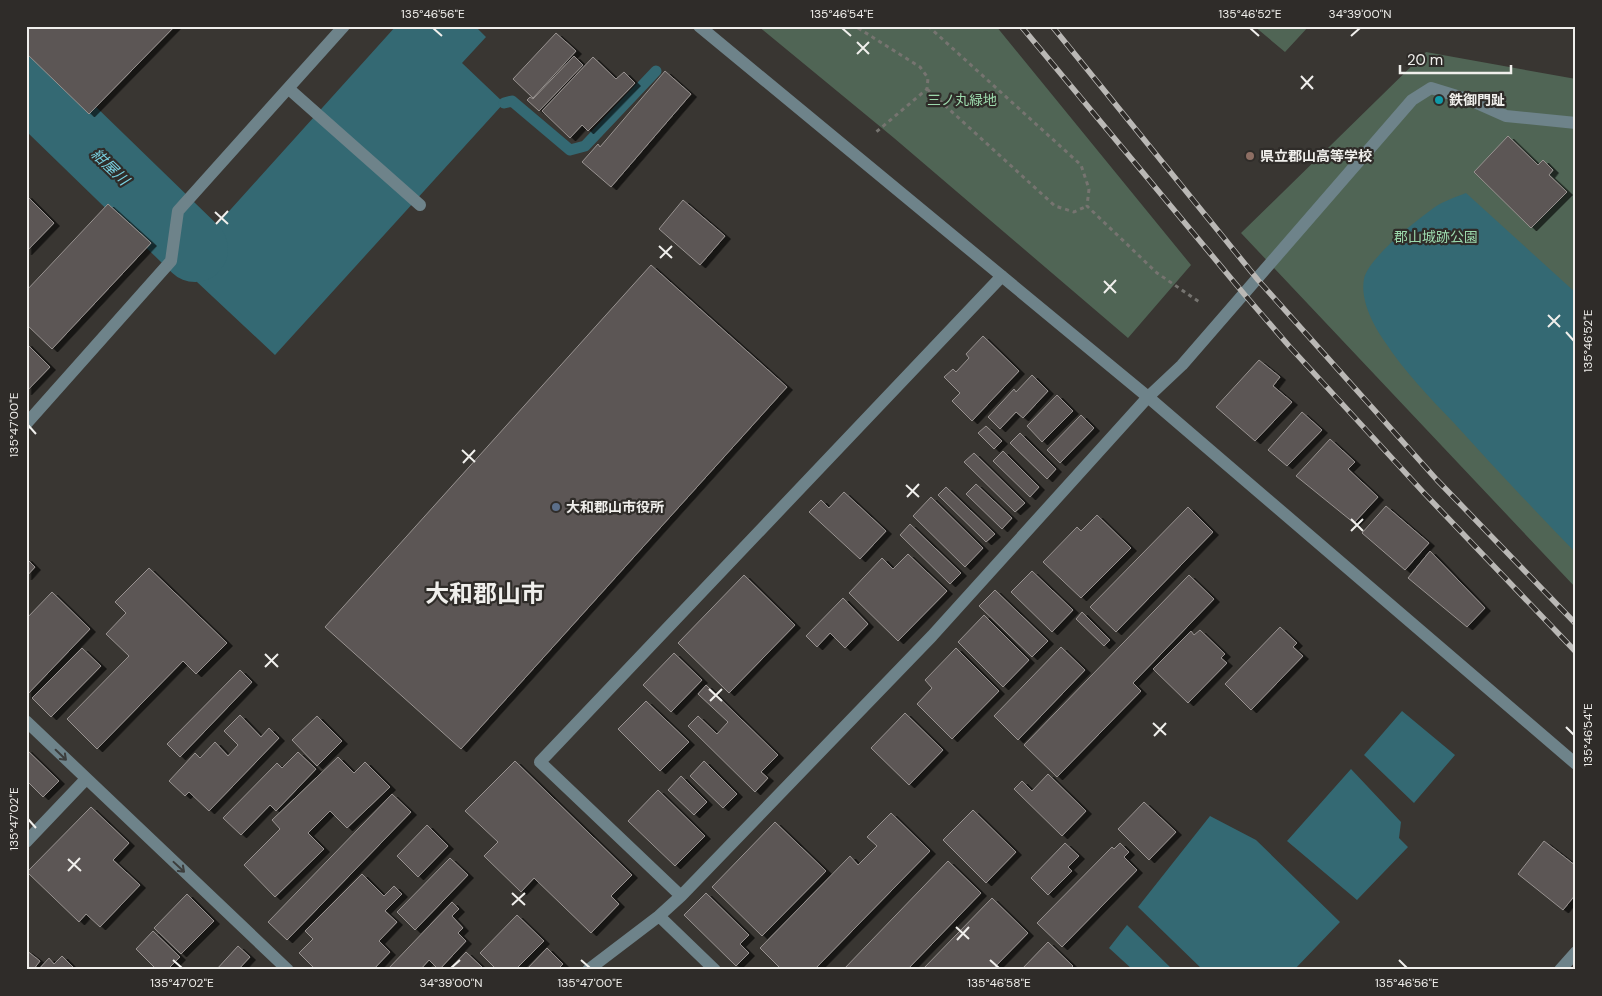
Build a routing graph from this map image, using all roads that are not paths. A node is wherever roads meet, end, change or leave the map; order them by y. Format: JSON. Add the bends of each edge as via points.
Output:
{"nodes":[{"id":1,"x":344,"y":26,"type":"edge"},
{"id":2,"x":699,"y":26,"type":"edge"},
{"id":3,"x":289,"y":89,"type":"junction"},
{"id":4,"x":1576,"y":123,"type":"edge"},
{"id":5,"x":420,"y":205,"type":"dead end"},
{"id":6,"x":1002,"y":276,"type":"junction"},
{"id":7,"x":1148,"y":397,"type":"junction"},
{"id":8,"x":26,"y":424,"type":"edge"},
{"id":9,"x":26,"y":721,"type":"edge"},
{"id":10,"x":1576,"y":764,"type":"edge"},
{"id":11,"x":86,"y":779,"type":"junction"},
{"id":12,"x":26,"y":842,"type":"edge"},
{"id":13,"x":681,"y":896,"type":"junction"},
{"id":14,"x":659,"y":916,"type":"junction"},
{"id":15,"x":1576,"y":952,"type":"edge"},
{"id":16,"x":288,"y":970,"type":"edge"},
{"id":17,"x":588,"y":970,"type":"edge"},
{"id":18,"x":715,"y":970,"type":"edge"},
{"id":19,"x":1560,"y":970,"type":"edge"}],
"edges":[{"from":1,"to":3,"type":"street"},
{"from":2,"to":6,"type":"street"},
{"from":3,"to":5,"type":"street"},
{"from":3,"to":8,"type":"street","via":[[178,211],[171,261]]},
{"from":4,"to":7,"type":"street","via":[[1506,116],[1470,100],[1430,88],[1412,100],[1182,365]]},
{"from":6,"to":7,"type":"street"},
{"from":6,"to":13,"type":"street","via":[[540,762]]},
{"from":7,"to":10,"type":"street"},
{"from":7,"to":13,"type":"street","via":[[932,636]]},
{"from":9,"to":11,"type":"street","one_way":true},
{"from":11,"to":12,"type":"street"},
{"from":11,"to":16,"type":"street","one_way":true},
{"from":13,"to":14,"type":"street"},
{"from":14,"to":17,"type":"street"},
{"from":14,"to":18,"type":"street"},
{"from":15,"to":19,"type":"street"}]}
